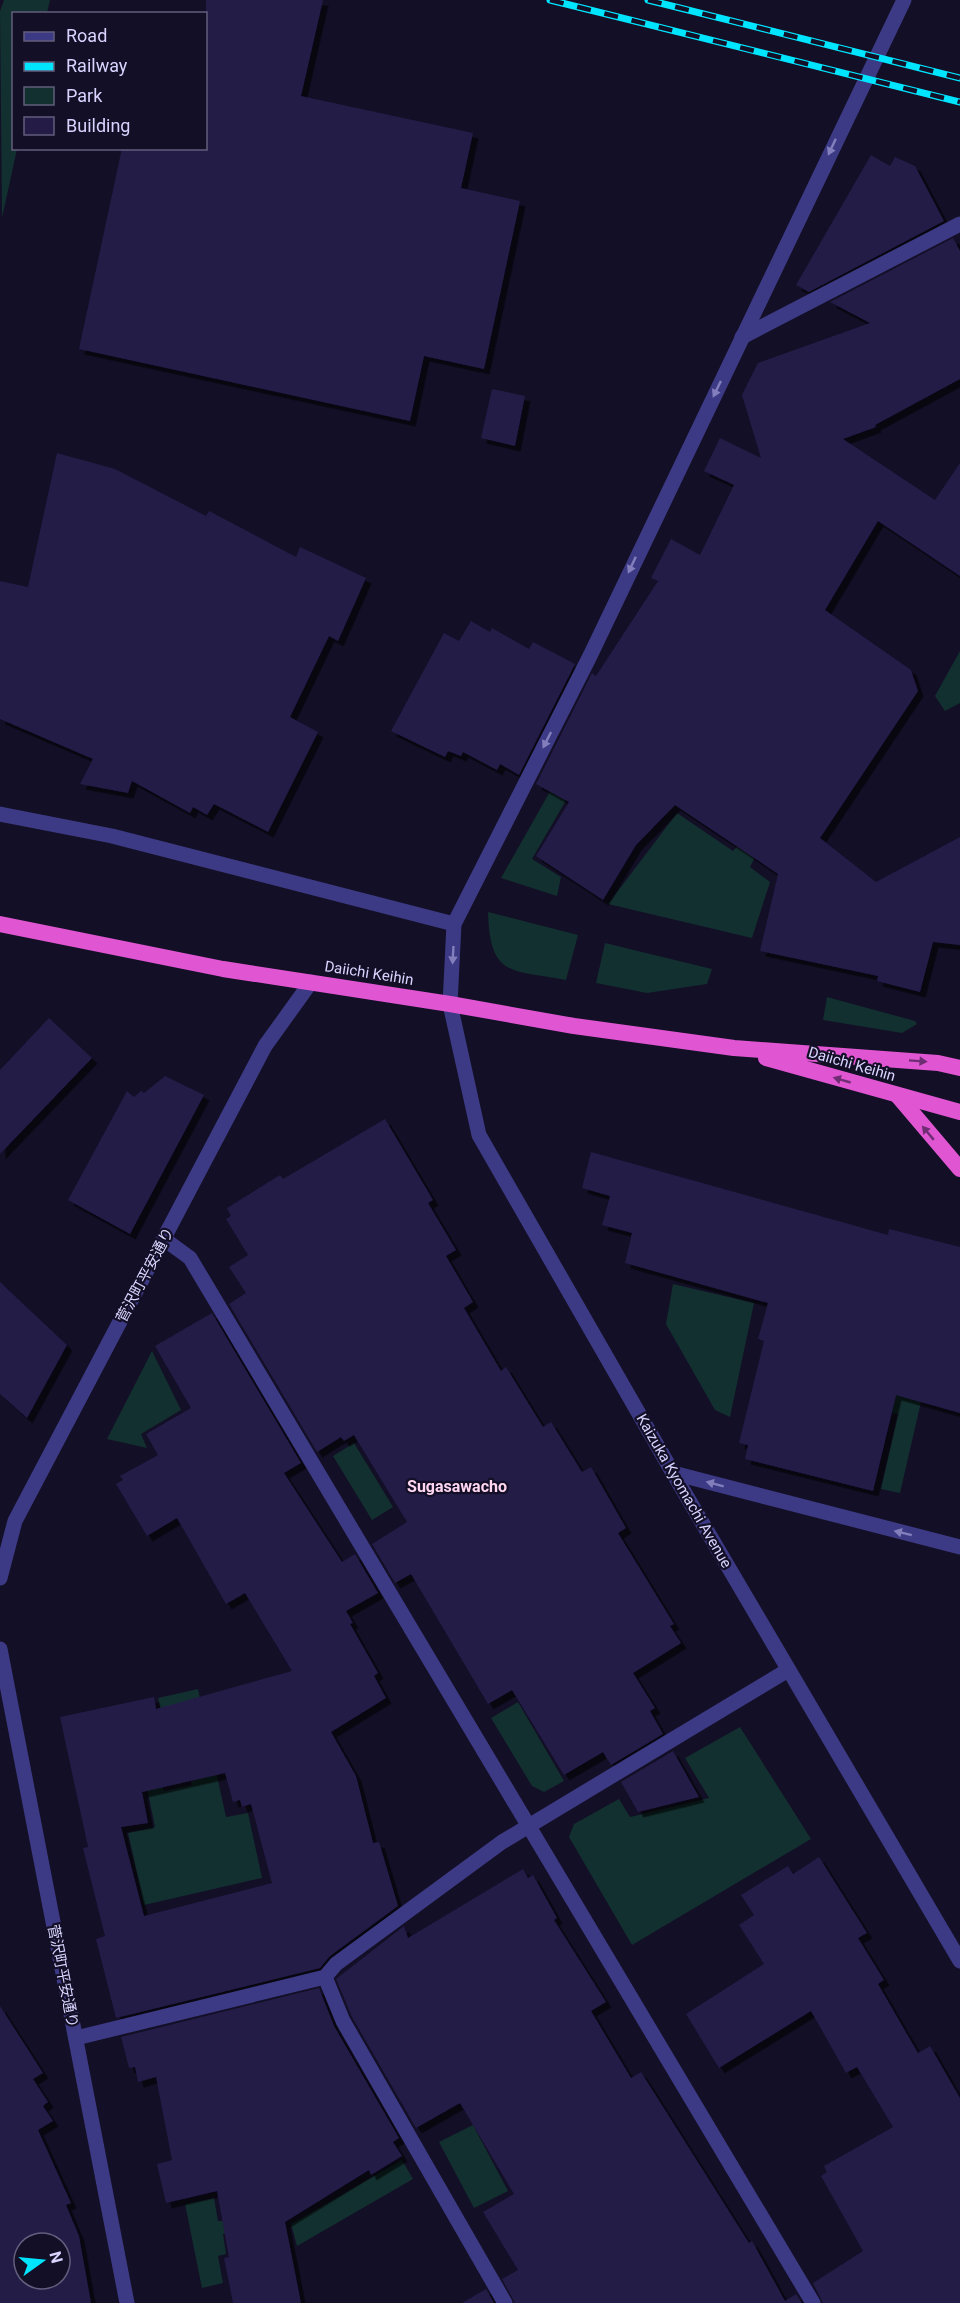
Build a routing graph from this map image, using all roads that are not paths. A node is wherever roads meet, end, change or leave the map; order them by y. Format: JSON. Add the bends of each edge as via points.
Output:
{"nodes":[{"id":1,"x":904,"y":0,"type":"edge"},
{"id":2,"x":960,"y":224,"type":"edge"},
{"id":3,"x":742,"y":337,"type":"junction"},
{"id":4,"x":0,"y":814,"type":"edge"},
{"id":5,"x":0,"y":924,"type":"edge"},
{"id":6,"x":454,"y":924,"type":"junction"},
{"id":7,"x":311,"y":982,"type":"junction"},
{"id":8,"x":450,"y":1004,"type":"junction"},
{"id":9,"x":734,"y":1048,"type":"junction"},
{"id":10,"x":960,"y":1068,"type":"edge"},
{"id":11,"x":898,"y":1096,"type":"junction"},
{"id":12,"x":960,"y":1112,"type":"edge"},
{"id":13,"x":960,"y":1169,"type":"edge"},
{"id":14,"x":164,"y":1239,"type":"junction"},
{"id":15,"x":673,"y":1473,"type":"junction"},
{"id":16,"x":960,"y":1548,"type":"edge"},
{"id":17,"x":0,"y":1578,"type":"edge"},
{"id":18,"x":0,"y":1649,"type":"edge"},
{"id":19,"x":788,"y":1670,"type":"junction"},
{"id":20,"x":530,"y":1825,"type":"junction"},
{"id":21,"x":960,"y":1961,"type":"edge"},
{"id":22,"x":326,"y":1977,"type":"junction"},
{"id":23,"x":76,"y":2038,"type":"junction"},
{"id":24,"x":127,"y":2303,"type":"edge"},
{"id":25,"x":505,"y":2303,"type":"edge"},
{"id":26,"x":813,"y":2303,"type":"edge"}],
"edges":[{"from":1,"to":3,"type":"street","one_way":true},
{"from":2,"to":3,"type":"street"},
{"from":3,"to":6,"type":"street","one_way":true,"via":[[590,657]]},
{"from":4,"to":6,"type":"street","via":[[112,836]]},
{"from":5,"to":7,"type":"highway","name":"Daiichi Keihin","via":[[223,969]]},
{"from":6,"to":8,"type":"street","name":"Kaizuka Kyomachi Avenue","one_way":true},
{"from":7,"to":8,"type":"highway","name":"Daiichi Keihin"},
{"from":7,"to":14,"type":"street","name":"菅沢町平安通り","via":[[265,1046]]},
{"from":8,"to":9,"type":"highway","name":"Daiichi Keihin"},
{"from":8,"to":15,"type":"street","name":"Kaizuka Kyomachi Avenue","via":[[479,1135]]},
{"from":9,"to":10,"type":"highway","name":"Daiichi Keihin","one_way":true,"via":[[938,1063]]},
{"from":11,"to":9,"type":"highway","name":"Daiichi Keihin","one_way":true},
{"from":11,"to":12,"type":"highway","name":"Daiichi Keihin"},
{"from":13,"to":11,"type":"highway","one_way":true},
{"from":14,"to":17,"type":"street","name":"菅沢町平安通り","via":[[15,1521]]},
{"from":14,"to":20,"type":"street","via":[[190,1258]]},
{"from":16,"to":15,"type":"street","one_way":true},
{"from":15,"to":19,"type":"street","name":"Kaizuka Kyomachi Avenue"},
{"from":18,"to":23,"type":"street","name":"菅沢町平安通り"},
{"from":19,"to":20,"type":"street"},
{"from":19,"to":21,"type":"street","name":"Kaizuka Kyomachi Avenue"},
{"from":20,"to":22,"type":"street","via":[[336,1964]]},
{"from":20,"to":26,"type":"street"},
{"from":22,"to":23,"type":"street"},
{"from":22,"to":25,"type":"street","via":[[343,2021]]},
{"from":23,"to":24,"type":"street","name":"菅沢町平安通り"}]}
